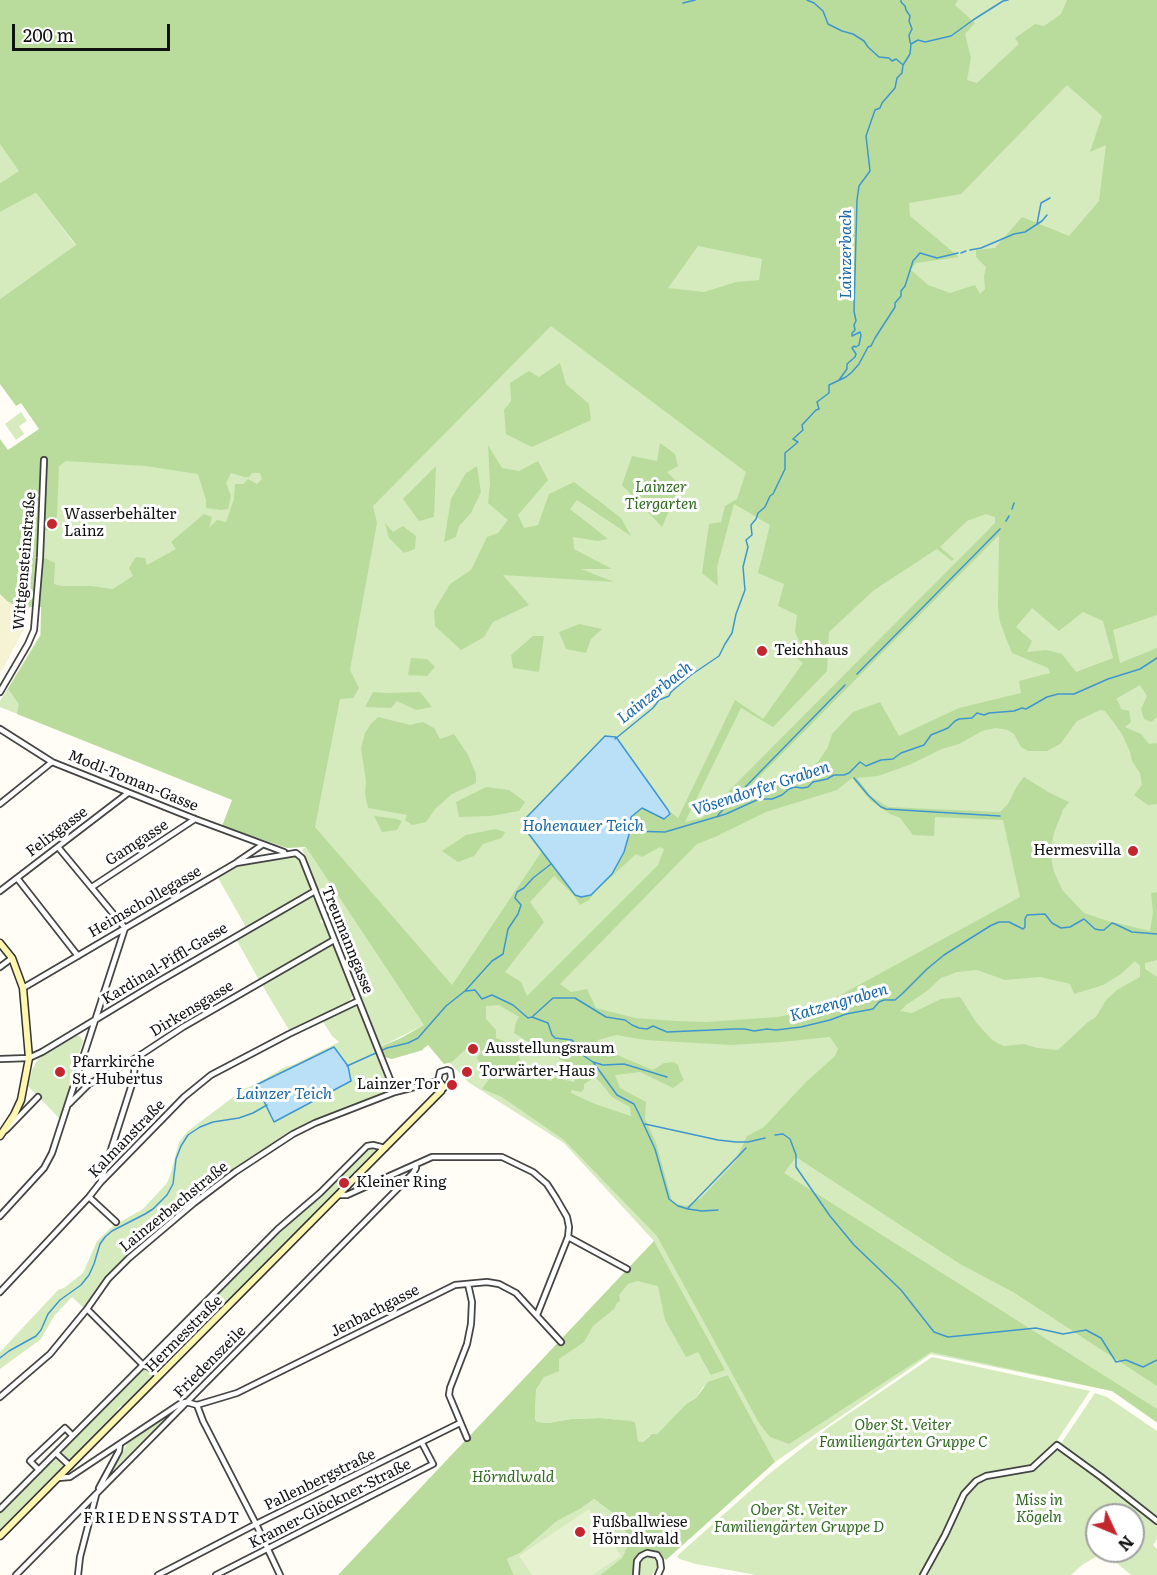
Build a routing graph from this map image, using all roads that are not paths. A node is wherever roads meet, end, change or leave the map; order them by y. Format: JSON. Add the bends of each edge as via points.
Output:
{"nodes":[{"id":1,"x":44,"y":460,"type":"dead end"},
{"id":2,"x":0,"y":692,"type":"edge"},
{"id":3,"x":0,"y":729,"type":"edge"},
{"id":4,"x":52,"y":762,"type":"junction"},
{"id":5,"x":128,"y":793,"type":"junction"},
{"id":6,"x":0,"y":804,"type":"edge"},
{"id":7,"x":195,"y":819,"type":"junction"},
{"id":8,"x":262,"y":845,"type":"junction"},
{"id":9,"x":58,"y":847,"type":"junction"},
{"id":10,"x":286,"y":853,"type":"junction"},
{"id":11,"x":236,"y":863,"type":"junction"},
{"id":12,"x":17,"y":878,"type":"junction"},
{"id":13,"x":92,"y":887,"type":"junction"},
{"id":14,"x":0,"y":891,"type":"edge"},
{"id":15,"x":315,"y":891,"type":"junction"},
{"id":16,"x":125,"y":928,"type":"junction"},
{"id":17,"x":334,"y":940,"type":"junction"},
{"id":18,"x":0,"y":943,"type":"edge"},
{"id":19,"x":78,"y":956,"type":"junction"},
{"id":20,"x":12,"y":958,"type":"junction"},
{"id":21,"x":0,"y":967,"type":"edge"},
{"id":22,"x":23,"y":988,"type":"junction"},
{"id":23,"x":358,"y":1001,"type":"junction"},
{"id":24,"x":96,"y":1019,"type":"junction"},
{"id":25,"x":29,"y":1058,"type":"junction"},
{"id":26,"x":136,"y":1058,"type":"junction"},
{"id":27,"x":0,"y":1059,"type":"edge"},
{"id":28,"x":438,"y":1081,"type":"junction"},
{"id":29,"x":441,"y":1091,"type":"junction"},
{"id":30,"x":393,"y":1093,"type":"junction"},
{"id":31,"x":38,"y":1097,"type":"dead end"},
{"id":32,"x":67,"y":1106,"type":"junction"},
{"id":33,"x":0,"y":1136,"type":"edge"},
{"id":34,"x":384,"y":1148,"type":"junction"},
{"id":35,"x":416,"y":1164,"type":"junction"},
{"id":36,"x":100,"y":1183,"type":"junction"},
{"id":37,"x":338,"y":1195,"type":"junction"},
{"id":38,"x":89,"y":1197,"type":"junction"},
{"id":39,"x":0,"y":1216,"type":"edge"},
{"id":40,"x":116,"y":1222,"type":"dead end"},
{"id":41,"x":568,"y":1237,"type":"junction"},
{"id":42,"x":627,"y":1269,"type":"dead end"},
{"id":43,"x":468,"y":1284,"type":"junction"},
{"id":44,"x":0,"y":1292,"type":"edge"},
{"id":45,"x":87,"y":1309,"type":"junction"},
{"id":46,"x":537,"y":1315,"type":"junction"},
{"id":47,"x":561,"y":1342,"type":"dead end"},
{"id":48,"x":143,"y":1365,"type":"junction"},
{"id":49,"x":158,"y":1376,"type":"junction"},
{"id":50,"x":0,"y":1397,"type":"edge"},
{"id":51,"x":186,"y":1402,"type":"junction"},
{"id":52,"x":197,"y":1405,"type":"junction"},
{"id":53,"x":460,"y":1423,"type":"junction"},
{"id":54,"x":72,"y":1435,"type":"junction"},
{"id":55,"x":467,"y":1438,"type":"dead end"},
{"id":56,"x":422,"y":1443,"type":"junction"},
{"id":57,"x":120,"y":1444,"type":"junction"},
{"id":58,"x":56,"y":1453,"type":"junction"},
{"id":59,"x":70,"y":1466,"type":"junction"},
{"id":60,"x":39,"y":1470,"type":"junction"},
{"id":61,"x":58,"y":1478,"type":"junction"},
{"id":62,"x":96,"y":1493,"type":"junction"},
{"id":63,"x":0,"y":1509,"type":"edge"},
{"id":64,"x":1157,"y":1521,"type":"edge"},
{"id":65,"x":256,"y":1524,"type":"junction"},
{"id":66,"x":0,"y":1536,"type":"edge"},
{"id":67,"x":268,"y":1549,"type":"junction"},
{"id":68,"x":16,"y":1575,"type":"edge"},
{"id":69,"x":78,"y":1575,"type":"edge"},
{"id":70,"x":158,"y":1575,"type":"edge"},
{"id":71,"x":216,"y":1575,"type":"edge"},
{"id":72,"x":280,"y":1575,"type":"edge"},
{"id":73,"x":636,"y":1575,"type":"edge"},
{"id":74,"x":658,"y":1575,"type":"edge"},
{"id":75,"x":923,"y":1575,"type":"edge"}],
"edges":[{"from":1,"to":2,"type":"street","name":"Wittgensteinstraße","via":[[34,630]]},
{"from":3,"to":4,"type":"street","name":"Modl-Toman-Gasse"},
{"from":4,"to":5,"type":"street","name":"Modl-Toman-Gasse"},
{"from":4,"to":6,"type":"street"},
{"from":5,"to":7,"type":"street","name":"Modl-Toman-Gasse"},
{"from":5,"to":9,"type":"street","name":"Felixgasse"},
{"from":7,"to":8,"type":"street","name":"Modl-Toman-Gasse"},
{"from":7,"to":13,"type":"street","name":"Gamgasse"},
{"from":8,"to":10,"type":"street","name":"Modl-Toman-Gasse"},
{"from":8,"to":11,"type":"street"},
{"from":9,"to":12,"type":"street","name":"Felixgasse"},
{"from":9,"to":13,"type":"street"},
{"from":10,"to":11,"type":"street","name":"Heimschollegasse"},
{"from":10,"to":15,"type":"street","name":"Treumanngasse","via":[[300,855]]},
{"from":11,"to":16,"type":"street","name":"Heimschollegasse"},
{"from":12,"to":14,"type":"street","name":"Felixgasse"},
{"from":12,"to":19,"type":"street"},
{"from":13,"to":16,"type":"street"},
{"from":15,"to":17,"type":"street","name":"Treumanngasse"},
{"from":15,"to":24,"type":"street","name":"Kardinal-Piffl-Gasse"},
{"from":16,"to":19,"type":"street","name":"Heimschollegasse"},
{"from":16,"to":24,"type":"street"},
{"from":17,"to":23,"type":"street","name":"Treumanngasse"},
{"from":17,"to":26,"type":"street","name":"Dirkensgasse"},
{"from":18,"to":20,"type":"street"},
{"from":19,"to":22,"type":"street","name":"Heimschollegasse"},
{"from":20,"to":21,"type":"street"},
{"from":20,"to":22,"type":"street"},
{"from":22,"to":25,"type":"street"},
{"from":23,"to":30,"type":"street","name":"Treumanngasse"},
{"from":23,"to":36,"type":"street","name":"Kalmanstraße","via":[[211,1075],[184,1097]]},
{"from":24,"to":25,"type":"street","name":"Kardinal-Piffl-Gasse"},
{"from":24,"to":32,"type":"street"},
{"from":25,"to":27,"type":"street"},
{"from":25,"to":33,"type":"street","via":[[21,1100]]},
{"from":26,"to":32,"type":"street","name":"Dirkensgasse","via":[[89,1084]]},
{"from":26,"to":36,"type":"street","via":[[133,1081]]},
{"from":28,"to":29,"type":"street"},
{"from":28,"to":29,"type":"street","via":[[440,1072],[450,1071],[449,1083]]},
{"from":28,"to":30,"type":"street","name":"Lainzerbachstraße"},
{"from":29,"to":34,"type":"street","name":"Hermesstraße"},
{"from":30,"to":45,"type":"street","name":"Lainzerbachstraße","via":[[293,1134],[235,1172],[129,1258]]},
{"from":31,"to":33,"type":"street"},
{"from":32,"to":39,"type":"street","via":[[44,1168]]},
{"from":34,"to":37,"type":"street","name":"Hermesstraße"},
{"from":34,"to":48,"type":"street","name":"Hermesstraße","via":[[367,1146]]},
{"from":35,"to":37,"type":"street","via":[[347,1195]]},
{"from":35,"to":41,"type":"street","via":[[432,1157],[502,1157],[518,1163],[552,1191],[567,1217]]},
{"from":35,"to":51,"type":"street","name":"Friedenszeile","via":[[413,1173]]},
{"from":36,"to":38,"type":"street","name":"Kalmanstraße"},
{"from":37,"to":49,"type":"street","name":"Hermesstraße"},
{"from":38,"to":40,"type":"street"},
{"from":38,"to":44,"type":"street","name":"Kalmanstraße"},
{"from":41,"to":42,"type":"street"},
{"from":41,"to":46,"type":"street"},
{"from":43,"to":46,"type":"street","name":"Jenbachgasse","via":[[499,1284],[516,1293]]},
{"from":43,"to":52,"type":"street","name":"Jenbachgasse","via":[[455,1285],[237,1394]]},
{"from":43,"to":53,"type":"street","via":[[471,1324],[449,1395]]},
{"from":45,"to":48,"type":"street"},
{"from":45,"to":50,"type":"street","name":"Lainzerbachstraße","via":[[50,1354]]},
{"from":46,"to":47,"type":"street","name":"Jenbachgasse"},
{"from":48,"to":49,"type":"street"},
{"from":48,"to":54,"type":"street","name":"Hermesstraße"},
{"from":49,"to":59,"type":"street","name":"Hermesstraße"},
{"from":51,"to":52,"type":"street"},
{"from":51,"to":57,"type":"street"},
{"from":51,"to":62,"type":"street","name":"Friedenszeile"},
{"from":52,"to":65,"type":"street"},
{"from":53,"to":55,"type":"street"},
{"from":53,"to":56,"type":"street","name":"Pallenbergstraße"},
{"from":54,"to":58,"type":"street","name":"Hermesstraße"},
{"from":54,"to":60,"type":"street","name":"Hermesstraße","via":[[65,1428],[30,1461]]},
{"from":56,"to":65,"type":"street","name":"Pallenbergstraße"},
{"from":56,"to":67,"type":"street","name":"Kramer-Glöckner-Straße","via":[[433,1464]]},
{"from":57,"to":61,"type":"street","via":[[70,1477]]},
{"from":57,"to":62,"type":"street"},
{"from":58,"to":59,"type":"street"},
{"from":58,"to":60,"type":"street","name":"Hermesstraße"},
{"from":59,"to":61,"type":"street","name":"Hermesstraße"},
{"from":60,"to":63,"type":"street","name":"Hermesstraße"},
{"from":61,"to":66,"type":"street","name":"Hermesstraße"},
{"from":62,"to":68,"type":"street","name":"Friedenszeile"},
{"from":62,"to":69,"type":"street"},
{"from":64,"to":75,"type":"street","via":[[1057,1445],[1032,1468],[976,1481],[964,1494]]},
{"from":65,"to":67,"type":"street"},
{"from":65,"to":70,"type":"street","name":"Pallenbergstraße"},
{"from":67,"to":71,"type":"street","name":"Kramer-Glöckner-Straße"},
{"from":67,"to":72,"type":"street"},
{"from":73,"to":74,"type":"street","via":[[637,1561],[647,1553],[660,1560],[662,1568]]}]}
